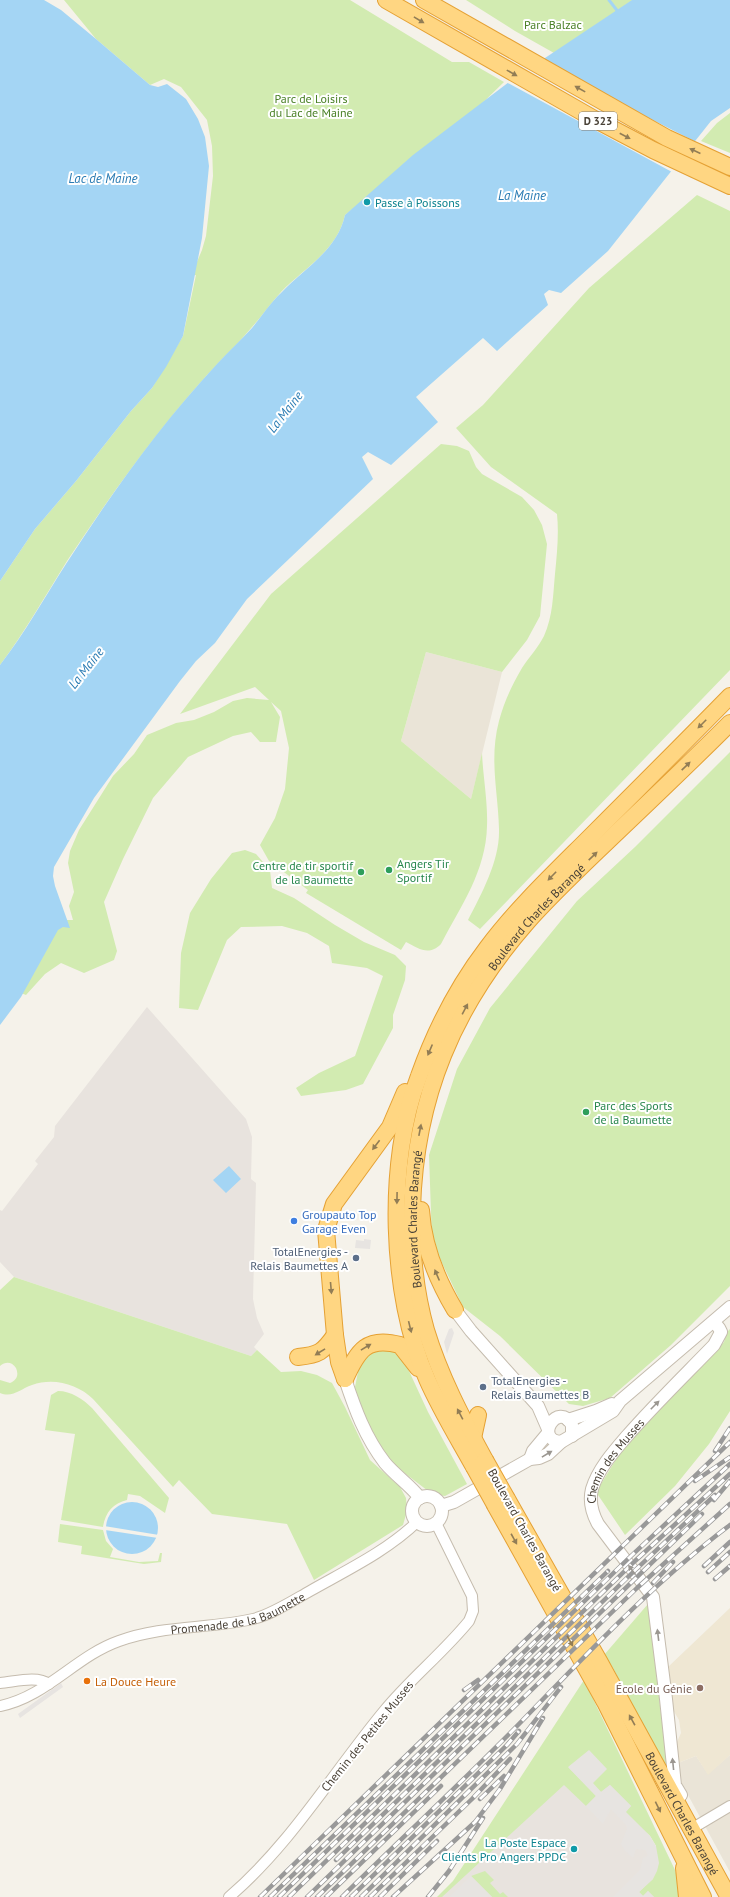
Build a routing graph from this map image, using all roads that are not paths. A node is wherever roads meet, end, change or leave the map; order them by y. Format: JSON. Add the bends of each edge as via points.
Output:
{"nodes":[{"id":1,"x":386,"y":0,"type":"edge"},
{"id":2,"x":424,"y":0,"type":"edge"},
{"id":3,"x":730,"y":167,"type":"edge"},
{"id":4,"x":727,"y":187,"type":"edge"},
{"id":5,"x":730,"y":696,"type":"edge"},
{"id":6,"x":730,"y":723,"type":"edge"},
{"id":7,"x":418,"y":1077,"type":"junction"},
{"id":8,"x":413,"y":1183,"type":"junction"},
{"id":9,"x":730,"y":1307,"type":"edge"},
{"id":10,"x":455,"y":1310,"type":"joint"},
{"id":11,"x":714,"y":1322,"type":"junction"},
{"id":12,"x":335,"y":1335,"type":"junction"},
{"id":13,"x":298,"y":1357,"type":"dead end"},
{"id":14,"x":426,"y":1377,"type":"junction"},
{"id":15,"x":345,"y":1379,"type":"junction"},
{"id":16,"x":620,"y":1401,"type":"junction"},
{"id":17,"x":538,"y":1406,"type":"junction"},
{"id":18,"x":478,"y":1415,"type":"dead end"},
{"id":19,"x":564,"y":1418,"type":"junction"},
{"id":20,"x":548,"y":1431,"type":"junction"},
{"id":21,"x":473,"y":1438,"type":"junction"},
{"id":22,"x":566,"y":1439,"type":"junction"},
{"id":23,"x":530,"y":1459,"type":"junction"},
{"id":24,"x":480,"y":1464,"type":"junction"},
{"id":25,"x":420,"y":1498,"type":"junction"},
{"id":26,"x":501,"y":1502,"type":"junction"},
{"id":27,"x":441,"y":1506,"type":"junction"},
{"id":28,"x":417,"y":1522,"type":"junction"},
{"id":29,"x":436,"y":1523,"type":"junction"},
{"id":30,"x":21,"y":1680,"type":"junction"},
{"id":31,"x":0,"y":1683,"type":"edge"},
{"id":32,"x":49,"y":1684,"type":"junction"},
{"id":33,"x":31,"y":1694,"type":"junction"},
{"id":34,"x":0,"y":1706,"type":"edge"},
{"id":35,"x":730,"y":1806,"type":"edge"},
{"id":36,"x":698,"y":1825,"type":"junction"},
{"id":37,"x":681,"y":1853,"type":"junction"},
{"id":38,"x":727,"y":1894,"type":"joint"},
{"id":39,"x":229,"y":1897,"type":"edge"},
{"id":40,"x":688,"y":1897,"type":"edge"},
{"id":41,"x":703,"y":1897,"type":"edge"}],
"edges":[{"from":1,"to":4,"type":"highway","number":"D 323","one_way":true,"via":[[478,54],[653,150]]},
{"from":3,"to":2,"type":"highway","number":"D 323","one_way":true,"via":[[667,138]]},
{"from":5,"to":7,"type":"highway","name":"Boulevard Charles Barangé","one_way":true,"via":[[549,878],[500,932],[458,992]]},
{"from":8,"to":6,"type":"highway","name":"Boulevard Charles Barangé","one_way":true,"via":[[416,1149],[434,1078],[459,1020],[488,973],[528,921]]},
{"from":7,"to":12,"type":"highway","one_way":true,"via":[[408,1086],[390,1127],[334,1204],[326,1230]]},
{"from":7,"to":14,"type":"highway","name":"Boulevard Charles Barangé","one_way":true,"via":[[401,1154],[397,1234],[400,1279],[407,1314]]},
{"from":10,"to":8,"type":"highway","one_way":true,"via":[[443,1290],[429,1255],[422,1227],[420,1203]]},
{"from":21,"to":8,"type":"highway","name":"Boulevard Charles Barangé","one_way":true,"via":[[437,1365],[426,1328],[415,1274],[412,1231]]},
{"from":9,"to":11,"type":"street"},
{"from":10,"to":17,"type":"street"},
{"from":11,"to":16,"type":"street"},
{"from":36,"to":11,"type":"street","name":"Chemin des Musses","one_way":true,"via":[[675,1785],[653,1597],[598,1524],[592,1513],[591,1502],[595,1480],[612,1453],[651,1408],[714,1346],[721,1332]]},
{"from":12,"to":13,"type":"highway","one_way":true,"via":[[325,1349],[315,1355]]},
{"from":12,"to":15,"type":"highway","via":[[339,1362]]},
{"from":15,"to":14,"type":"highway","one_way":true,"via":[[360,1351],[377,1341],[400,1345]]},
{"from":14,"to":24,"type":"highway","name":"Boulevard Charles Barangé"},
{"from":15,"to":25,"type":"street","via":[[357,1416],[371,1443],[386,1464]]},
{"from":16,"to":19,"type":"street"},
{"from":16,"to":22,"type":"street","via":[[613,1411]]},
{"from":17,"to":19,"type":"street"},
{"from":17,"to":20,"type":"street"},
{"from":18,"to":21,"type":"highway"},
{"from":19,"to":20,"type":"street","via":[[550,1422]]},
{"from":19,"to":22,"type":"street","via":[[572,1425]]},
{"from":20,"to":22,"type":"street","via":[[553,1440]]},
{"from":20,"to":23,"type":"street"},
{"from":21,"to":24,"type":"highway","name":"Boulevard Charles Barangé"},
{"from":23,"to":22,"type":"street","one_way":true,"via":[[548,1454]]},
{"from":23,"to":27,"type":"street","via":[[454,1502]]},
{"from":24,"to":26,"type":"highway","name":"Boulevard Charles Barangé","bridge":true},
{"from":25,"to":27,"type":"street","via":[[430,1497]]},
{"from":25,"to":28,"type":"street","via":[[413,1509]]},
{"from":26,"to":37,"type":"highway","name":"Boulevard Charles Barangé","one_way":true},
{"from":38,"to":26,"type":"highway","name":"Boulevard Charles Barangé","one_way":true,"via":[[599,1661]]},
{"from":27,"to":29,"type":"street","via":[[442,1516]]},
{"from":28,"to":29,"type":"street","via":[[426,1526]]},
{"from":28,"to":32,"type":"street","name":"Promenade de la Baumette","via":[[407,1532],[360,1563],[293,1601],[255,1618],[217,1626],[160,1630],[132,1636],[104,1647]]},
{"from":29,"to":39,"type":"street","name":"Chemin des Petites Musses","via":[[472,1596],[473,1611],[469,1621],[385,1710],[278,1850]]},
{"from":30,"to":31,"type":"street"},
{"from":30,"to":32,"type":"street","via":[[44,1681]]},
{"from":30,"to":33,"type":"street","via":[[28,1686]]},
{"from":32,"to":33,"type":"street","name":"Promenade de la Baumette"},
{"from":33,"to":34,"type":"street","name":"Promenade de la Baumette"},
{"from":35,"to":36,"type":"street"},
{"from":36,"to":38,"type":"street","name":"Boulevard Charles Barangé","via":[[717,1860]]},
{"from":37,"to":40,"type":"highway"},
{"from":37,"to":41,"type":"highway","name":"Boulevard Charles Barangé"}]}
